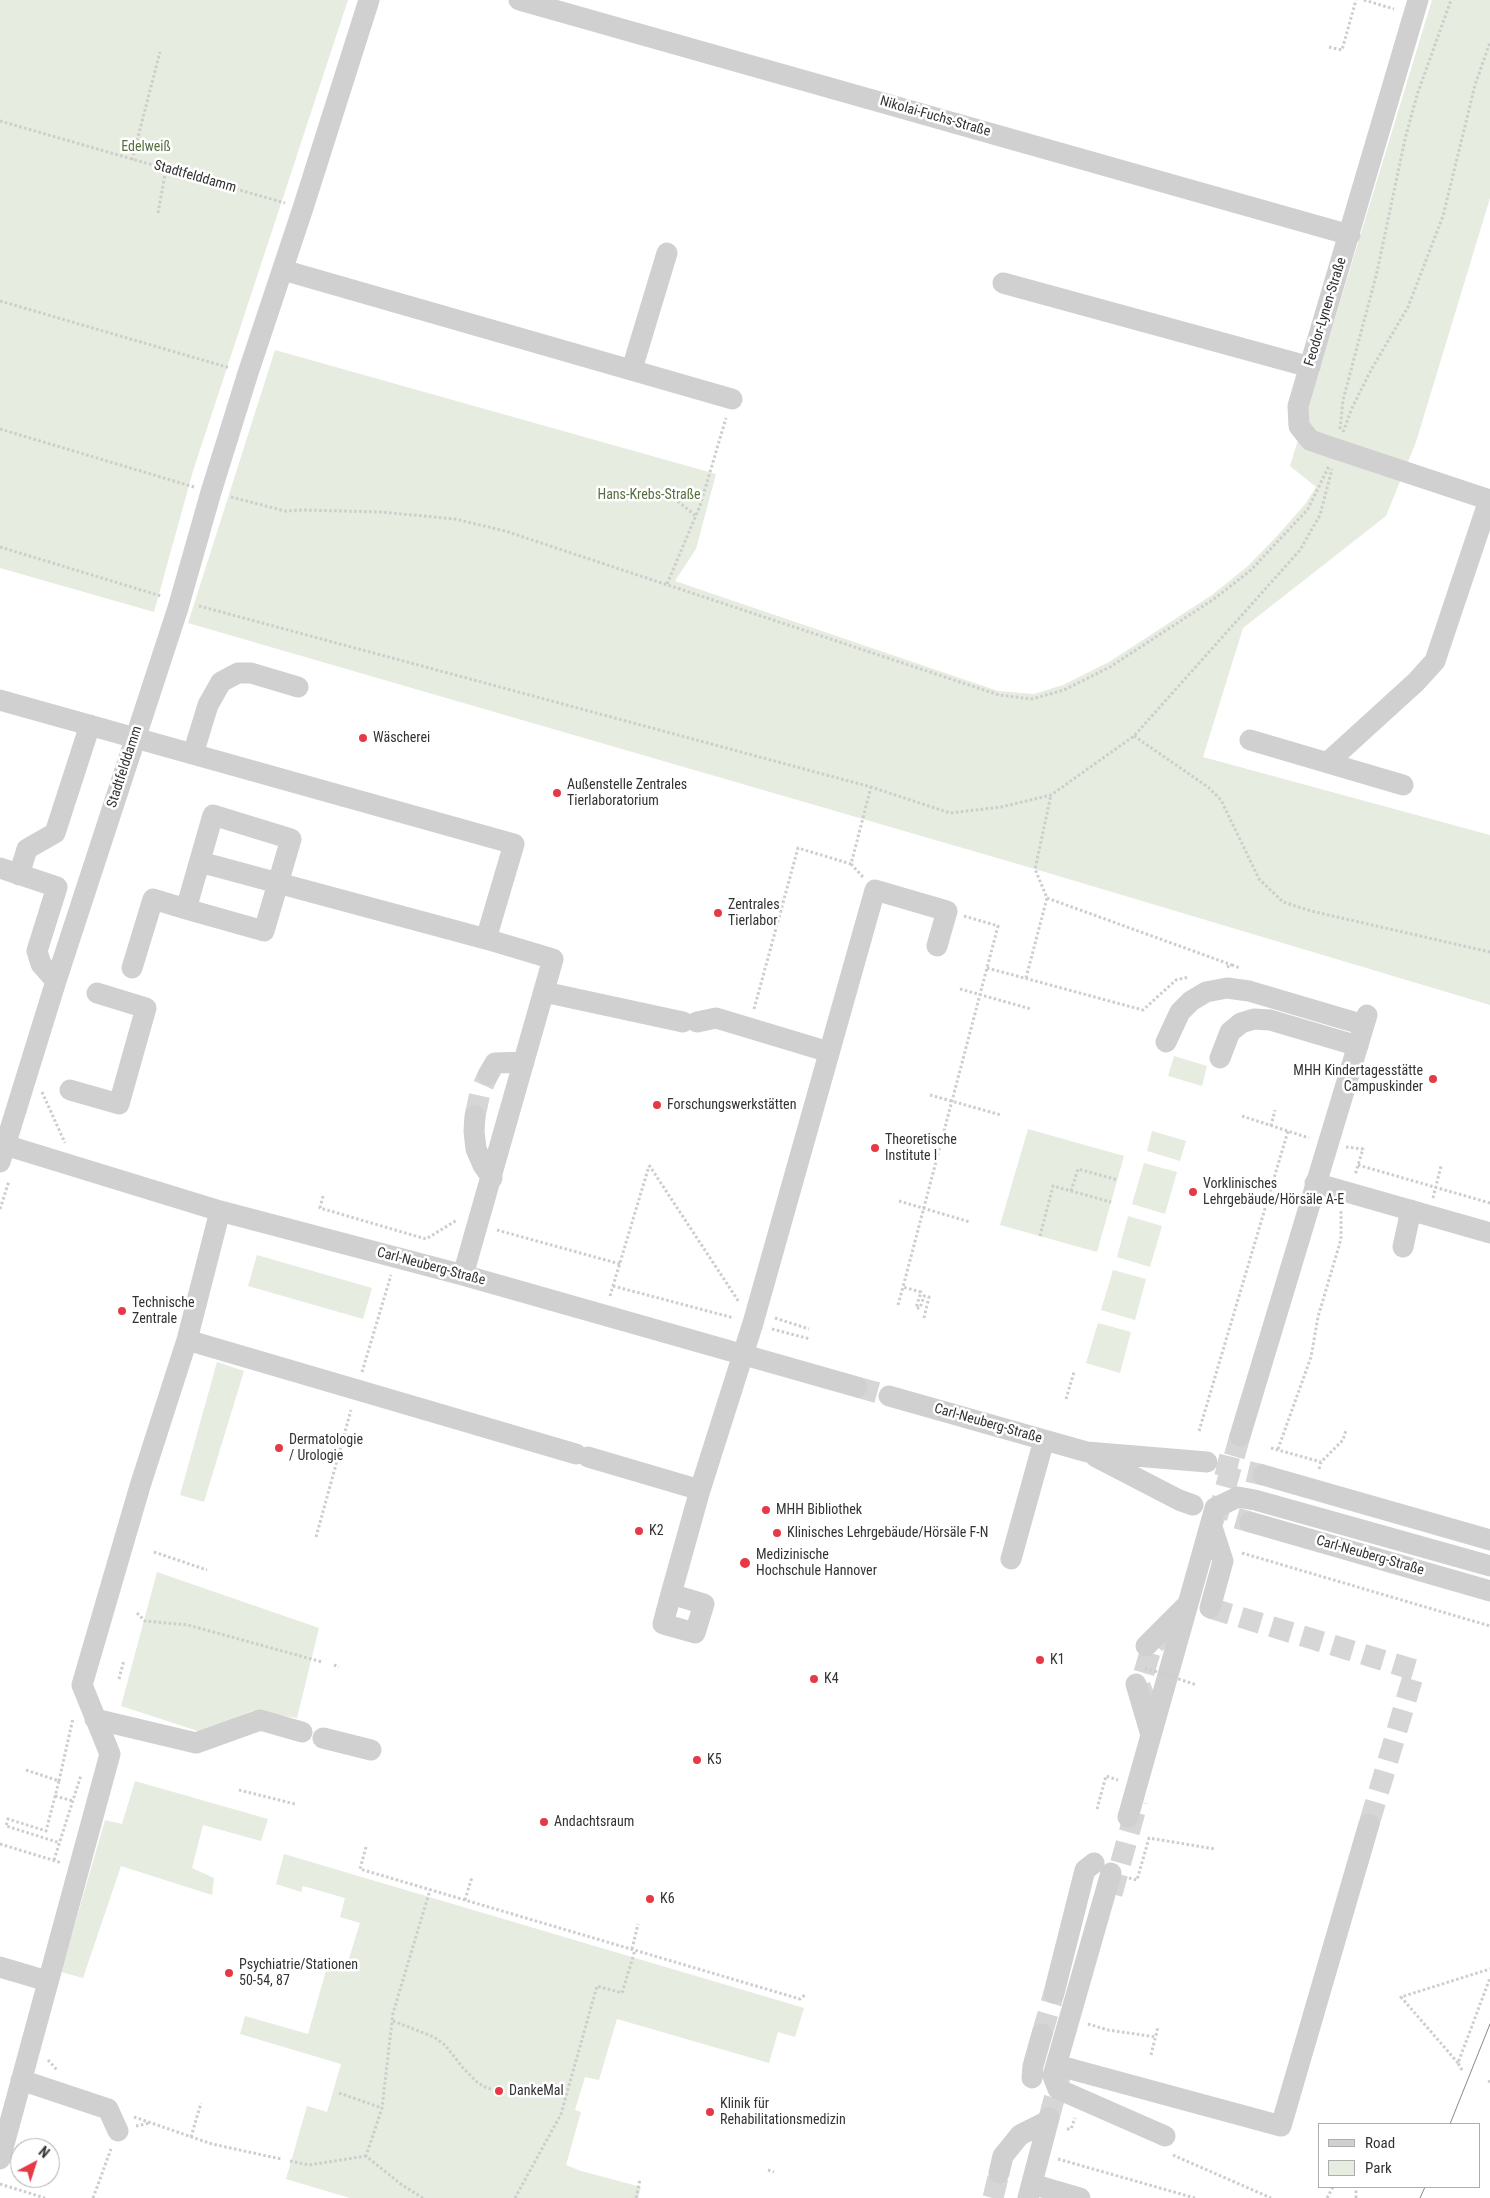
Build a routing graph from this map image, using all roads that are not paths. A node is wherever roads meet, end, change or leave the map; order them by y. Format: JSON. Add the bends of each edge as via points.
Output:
{"nodes":[{"id":1,"x":369,"y":0,"type":"edge"},
{"id":2,"x":519,"y":0,"type":"edge"},
{"id":3,"x":1416,"y":7,"type":"edge"},
{"id":4,"x":1350,"y":235,"type":"junction"},
{"id":5,"x":667,"y":253,"type":"dead end"},
{"id":6,"x":282,"y":270,"type":"junction"},
{"id":7,"x":1003,"y":283,"type":"dead end"},
{"id":8,"x":1310,"y":367,"type":"junction"},
{"id":9,"x":632,"y":369,"type":"junction"},
{"id":10,"x":732,"y":399,"type":"road end"},
{"id":11,"x":1490,"y":500,"type":"edge"},
{"id":12,"x":298,"y":687,"type":"dead end"},
{"id":13,"x":0,"y":700,"type":"edge"},
{"id":14,"x":90,"y":725,"type":"junction"},
{"id":15,"x":134,"y":737,"type":"junction"},
{"id":16,"x":1250,"y":740,"type":"dead end"},
{"id":17,"x":193,"y":754,"type":"junction"},
{"id":18,"x":1327,"y":763,"type":"junction"},
{"id":19,"x":1403,"y":785,"type":"dead end"},
{"id":20,"x":200,"y":862,"type":"junction"},
{"id":21,"x":10,"y":871,"type":"edge"},
{"id":22,"x":278,"y":883,"type":"junction"},
{"id":23,"x":186,"y":909,"type":"junction"},
{"id":24,"x":486,"y":940,"type":"junction"},
{"id":25,"x":937,"y":946,"type":"dead end"},
{"id":26,"x":132,"y":968,"type":"dead end"},
{"id":27,"x":56,"y":981,"type":"junction"},
{"id":28,"x":544,"y":992,"type":"junction"},
{"id":29,"x":97,"y":993,"type":"dead end"},
{"id":30,"x":1166,"y":1042,"type":"dead end"},
{"id":31,"x":1358,"y":1046,"type":"junction"},
{"id":32,"x":830,"y":1052,"type":"junction"},
{"id":33,"x":1220,"y":1058,"type":"dead end"},
{"id":34,"x":524,"y":1062,"type":"junction"},
{"id":35,"x":488,"y":1075,"type":"tunnel mouth"},
{"id":36,"x":70,"y":1090,"type":"dead end"},
{"id":37,"x":474,"y":1116,"type":"tunnel mouth"},
{"id":38,"x":2,"y":1153,"type":"edge"},
{"id":39,"x":492,"y":1178,"type":"junction"},
{"id":40,"x":1315,"y":1182,"type":"junction"},
{"id":41,"x":1411,"y":1210,"type":"junction"},
{"id":42,"x":220,"y":1211,"type":"junction"},
{"id":43,"x":1490,"y":1233,"type":"edge"},
{"id":44,"x":1404,"y":1247,"type":"dead end"},
{"id":45,"x":463,"y":1275,"type":"junction"},
{"id":46,"x":188,"y":1340,"type":"junction"},
{"id":47,"x":743,"y":1355,"type":"junction"},
{"id":48,"x":857,"y":1387,"type":"tunnel mouth"},
{"id":49,"x":889,"y":1396,"type":"tunnel mouth"},
{"id":50,"x":1240,"y":1436,"type":"tunnel mouth"},
{"id":51,"x":1044,"y":1440,"type":"junction"},
{"id":52,"x":1087,"y":1452,"type":"junction"},
{"id":53,"x":1207,"y":1462,"type":"tunnel mouth"},
{"id":54,"x":1263,"y":1475,"type":"tunnel mouth"},
{"id":55,"x":700,"y":1490,"type":"junction"},
{"id":56,"x":1194,"y":1505,"type":"tunnel mouth"},
{"id":57,"x":1250,"y":1522,"type":"tunnel mouth"},
{"id":58,"x":1211,"y":1524,"type":"junction"},
{"id":59,"x":1490,"y":1540,"type":"edge"},
{"id":60,"x":1011,"y":1559,"type":"dead end"},
{"id":61,"x":1489,"y":1566,"type":"edge"},
{"id":62,"x":1490,"y":1591,"type":"edge"},
{"id":63,"x":671,"y":1594,"type":"dead end"},
{"id":64,"x":1188,"y":1605,"type":"junction"},
{"id":65,"x":1210,"y":1608,"type":"dead end"},
{"id":66,"x":1146,"y":1646,"type":"tunnel mouth"},
{"id":67,"x":1140,"y":1676,"type":"road end"},
{"id":68,"x":95,"y":1719,"type":"junction"},
{"id":69,"x":302,"y":1732,"type":"dead end"},
{"id":70,"x":1151,"y":1735,"type":"junction"},
{"id":71,"x":322,"y":1738,"type":"dead end"},
{"id":72,"x":371,"y":1750,"type":"dead end"},
{"id":73,"x":1128,"y":1817,"type":"tunnel mouth"},
{"id":74,"x":1369,"y":1824,"type":"tunnel mouth"},
{"id":75,"x":0,"y":1967,"type":"edge"},
{"id":76,"x":48,"y":1981,"type":"junction"},
{"id":77,"x":1054,"y":1993,"type":"tunnel mouth"},
{"id":78,"x":1042,"y":2034,"type":"tunnel mouth"},
{"id":79,"x":1056,"y":2064,"type":"junction"},
{"id":80,"x":1032,"y":2078,"type":"dead end"},
{"id":81,"x":22,"y":2080,"type":"junction"},
{"id":82,"x":118,"y":2131,"type":"dead end"},
{"id":83,"x":1168,"y":2145,"type":"road end"},
{"id":84,"x":0,"y":2159,"type":"edge"},
{"id":85,"x":999,"y":2173,"type":"tunnel mouth"},
{"id":86,"x":1030,"y":2191,"type":"edge"},
{"id":87,"x":1080,"y":2198,"type":"edge"}],
"edges":[{"from":1,"to":6,"type":"street","name":"Stadtfelddamm"},
{"from":2,"to":4,"type":"street","name":"Nikolai-Fuchs-Straße"},
{"from":3,"to":4,"type":"street","name":"Feodor-Lynen-Straße"},
{"from":4,"to":8,"type":"street","name":"Feodor-Lynen-Straße"},
{"from":5,"to":9,"type":"street"},
{"from":6,"to":9,"type":"street"},
{"from":6,"to":15,"type":"street","name":"Stadtfelddamm"},
{"from":7,"to":8,"type":"street"},
{"from":8,"to":11,"type":"street","name":"Feodor-Lynen-Straße","via":[[1298,406],[1299,426],[1310,440]]},
{"from":9,"to":10,"type":"street"},
{"from":11,"to":18,"type":"street","via":[[1434,661],[1416,682]]},
{"from":12,"to":17,"type":"street","via":[[251,673],[238,674],[221,682],[208,705]]},
{"from":13,"to":14,"type":"street"},
{"from":14,"to":15,"type":"street"},
{"from":14,"to":21,"type":"street","via":[[55,833],[27,849]]},
{"from":15,"to":17,"type":"street"},
{"from":15,"to":27,"type":"street","name":"Stadtfelddamm"},
{"from":16,"to":18,"type":"street"},
{"from":17,"to":24,"type":"street","via":[[514,844]]},
{"from":18,"to":19,"type":"street"},
{"from":20,"to":22,"type":"street"},
{"from":20,"to":22,"type":"street","via":[[214,814],[292,839]]},
{"from":20,"to":23,"type":"street"},
{"from":21,"to":27,"type":"street","via":[[57,887],[37,951],[41,964]]},
{"from":22,"to":23,"type":"street","via":[[264,931]]},
{"from":22,"to":24,"type":"street"},
{"from":23,"to":26,"type":"street","via":[[153,899]]},
{"from":24,"to":28,"type":"street","via":[[553,959]]},
{"from":25,"to":32,"type":"street","via":[[947,910],[875,890]]},
{"from":27,"to":38,"type":"street","name":"Stadtfelddamm"},
{"from":28,"to":32,"type":"street","via":[[690,1022],[716,1018]]},
{"from":28,"to":34,"type":"street"},
{"from":29,"to":36,"type":"street","via":[[146,1008],[122,1096],[119,1104]]},
{"from":30,"to":31,"type":"street","via":[[1180,1012],[1191,1001],[1206,992],[1227,988],[1249,990],[1365,1020]]},
{"from":31,"to":33,"type":"street","via":[[1270,1020],[1254,1019],[1240,1023],[1230,1032]]},
{"from":31,"to":40,"type":"street"},
{"from":32,"to":47,"type":"street"},
{"from":34,"to":35,"type":"street","via":[[495,1063]]},
{"from":34,"to":39,"type":"street"},
{"from":37,"to":39,"type":"street","via":[[476,1149]]},
{"from":38,"to":42,"type":"street","name":"Carl-Neuberg-Straße","via":[[76,1168]]},
{"from":39,"to":45,"type":"street"},
{"from":40,"to":41,"type":"street"},
{"from":40,"to":50,"type":"street"},
{"from":41,"to":43,"type":"street"},
{"from":41,"to":44,"type":"street"},
{"from":42,"to":45,"type":"street","name":"Carl-Neuberg-Straße"},
{"from":42,"to":46,"type":"street"},
{"from":45,"to":47,"type":"street","name":"Carl-Neuberg-Straße"},
{"from":46,"to":55,"type":"street"},
{"from":46,"to":68,"type":"street","via":[[82,1684]]},
{"from":47,"to":48,"type":"street","name":"Carl-Neuberg-Straße"},
{"from":47,"to":55,"type":"street"},
{"from":49,"to":51,"type":"street","name":"Carl-Neuberg-Straße"},
{"from":51,"to":52,"type":"street","name":"Carl-Neuberg-Straße"},
{"from":51,"to":60,"type":"street"},
{"from":52,"to":53,"type":"street","name":"Carl-Neuberg-Straße"},
{"from":52,"to":56,"type":"street","name":"Carl-Neuberg-Straße"},
{"from":54,"to":59,"type":"street"},
{"from":55,"to":63,"type":"street"},
{"from":57,"to":62,"type":"street","name":"Carl-Neuberg-Straße"},
{"from":58,"to":61,"type":"street","via":[[1215,1508],[1238,1497]]},
{"from":58,"to":64,"type":"street"},
{"from":58,"to":65,"type":"street","via":[[1223,1561]]},
{"from":64,"to":66,"type":"street"},
{"from":64,"to":70,"type":"street"},
{"from":67,"to":70,"type":"street"},
{"from":68,"to":69,"type":"street","via":[[196,1743],[260,1720]]},
{"from":68,"to":76,"type":"street","via":[[110,1754]]},
{"from":70,"to":73,"type":"street"},
{"from":71,"to":72,"type":"street"},
{"from":74,"to":79,"type":"street","via":[[1282,2126]]},
{"from":75,"to":76,"type":"street"},
{"from":76,"to":81,"type":"street"},
{"from":77,"to":79,"type":"street","via":[[1084,1870],[1102,1868]]},
{"from":78,"to":80,"type":"street"},
{"from":79,"to":83,"type":"street","via":[[1053,2076],[1058,2089]]},
{"from":81,"to":82,"type":"street","via":[[108,2108]]},
{"from":81,"to":84,"type":"street"},
{"from":85,"to":86,"type":"street","via":[[1003,2156],[1020,2135],[1048,2119]]},
{"from":86,"to":87,"type":"street"}]}
